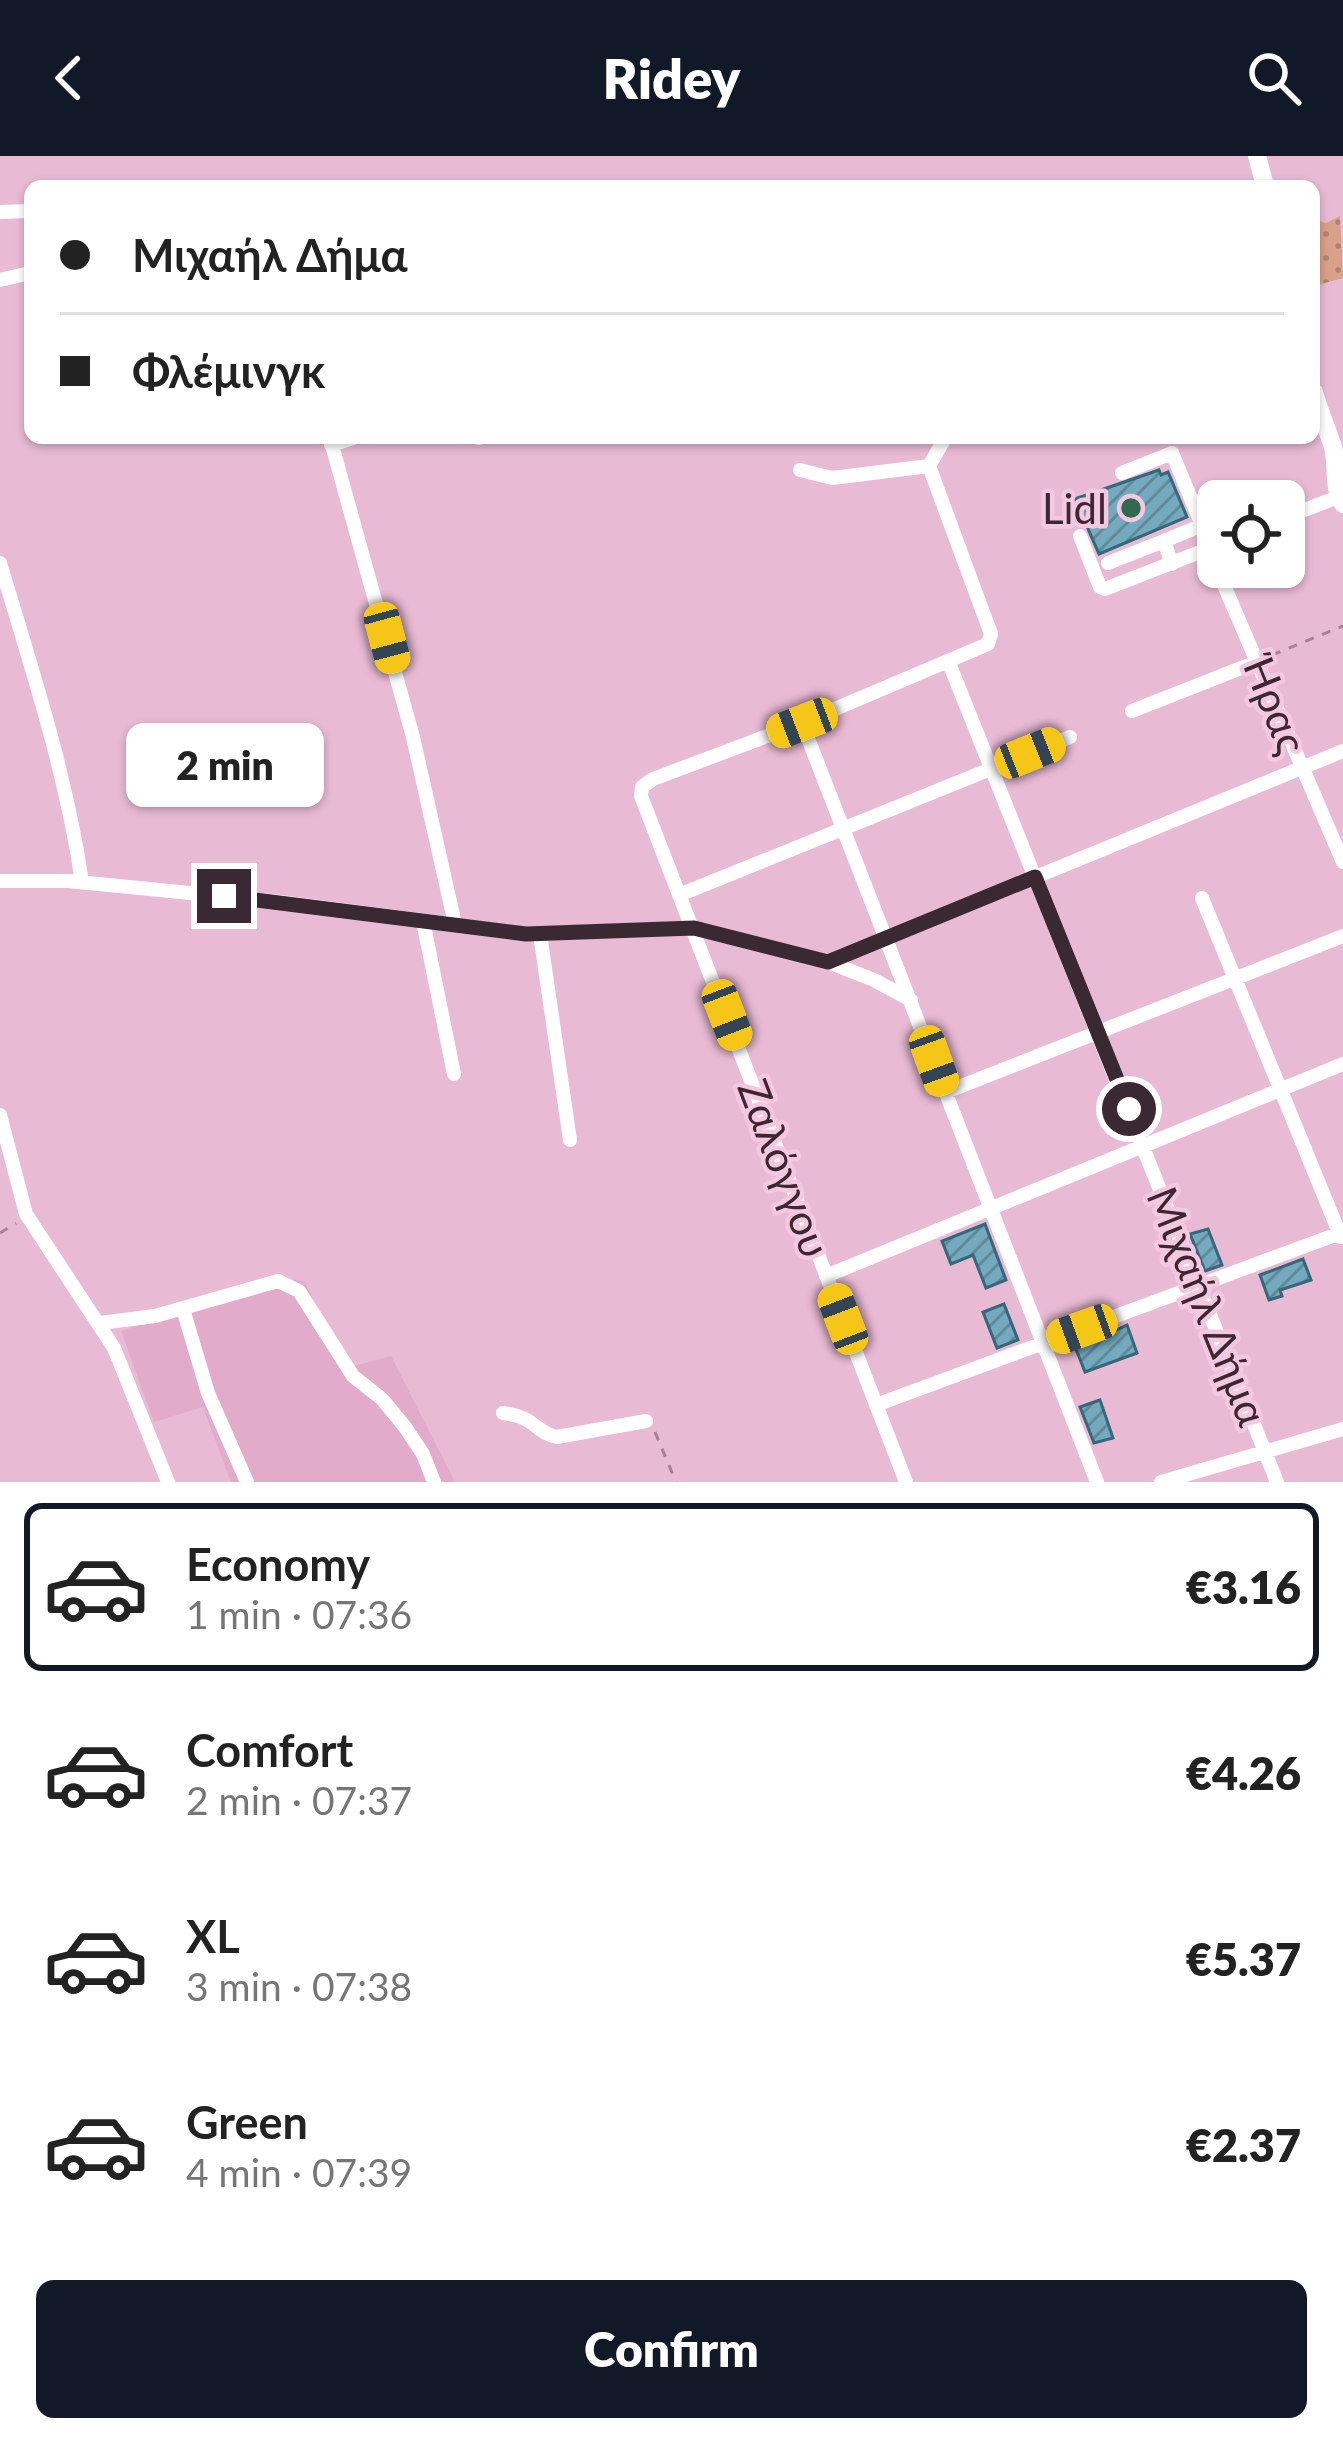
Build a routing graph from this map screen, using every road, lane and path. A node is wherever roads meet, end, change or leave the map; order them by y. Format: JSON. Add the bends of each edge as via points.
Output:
{"nodes":[{"id":1,"x":1320,"y":407,"type":"edge"},
{"id":2,"x":1320,"y":412,"type":"edge"},
{"id":3,"x":1343,"y":443,"type":"edge"},
{"id":4,"x":332,"y":444,"type":"edge"},
{"id":5,"x":941,"y":444,"type":"edge"},
{"id":6,"x":1343,"y":461,"type":"edge"},
{"id":7,"x":928,"y":466,"type":"junction"},
{"id":8,"x":800,"y":470,"type":"dead end"},
{"id":9,"x":1122,"y":473,"type":"dead end"},
{"id":10,"x":1340,"y":499,"type":"edge"},
{"id":11,"x":1305,"y":511,"type":"edge"},
{"id":12,"x":1080,"y":536,"type":"dead end"},
{"id":13,"x":1164,"y":541,"type":"junction"},
{"id":14,"x":1197,"y":553,"type":"edge"},
{"id":15,"x":0,"y":563,"type":"edge"},
{"id":16,"x":1108,"y":563,"type":"dead end"},
{"id":17,"x":1172,"y":564,"type":"junction"},
{"id":18,"x":1230,"y":588,"type":"edge"},
{"id":19,"x":1343,"y":626,"type":"edge"},
{"id":20,"x":1259,"y":661,"type":"junction"},
{"id":21,"x":950,"y":663,"type":"junction"},
{"id":22,"x":1132,"y":711,"type":"dead end"},
{"id":23,"x":802,"y":723,"type":"junction"},
{"id":24,"x":1070,"y":737,"type":"dead end"},
{"id":25,"x":1343,"y":751,"type":"edge"},
{"id":26,"x":1302,"y":768,"type":"junction"},
{"id":27,"x":991,"y":769,"type":"junction"},
{"id":28,"x":842,"y":829,"type":"junction"},
{"id":29,"x":1343,"y":862,"type":"edge"},
{"id":30,"x":1035,"y":877,"type":"junction"},
{"id":31,"x":0,"y":881,"type":"edge"},
{"id":32,"x":82,"y":883,"type":"junction"},
{"id":33,"x":680,"y":895,"type":"junction"},
{"id":34,"x":1202,"y":898,"type":"dead end"},
{"id":35,"x":423,"y":921,"type":"junction"},
{"id":36,"x":455,"y":924,"type":"junction"},
{"id":37,"x":694,"y":928,"type":"junction"},
{"id":38,"x":540,"y":934,"type":"junction"},
{"id":39,"x":1343,"y":937,"type":"edge"},
{"id":40,"x":885,"y":938,"type":"junction"},
{"id":41,"x":828,"y":962,"type":"junction"},
{"id":42,"x":1234,"y":979,"type":"junction"},
{"id":43,"x":911,"y":1000,"type":"junction"},
{"id":44,"x":1097,"y":1032,"type":"junction"},
{"id":45,"x":1343,"y":1064,"type":"edge"},
{"id":46,"x":454,"y":1074,"type":"dead end"},
{"id":47,"x":1281,"y":1090,"type":"junction"},
{"id":48,"x":946,"y":1092,"type":"junction"},
{"id":49,"x":0,"y":1115,"type":"edge"},
{"id":50,"x":570,"y":1140,"type":"dead end"},
{"id":51,"x":1144,"y":1148,"type":"junction"},
{"id":52,"x":990,"y":1210,"type":"junction"},
{"id":53,"x":26,"y":1214,"type":"junction"},
{"id":54,"x":0,"y":1233,"type":"edge"},
{"id":55,"x":1342,"y":1235,"type":"edge"},
{"id":56,"x":826,"y":1276,"type":"junction"},
{"id":57,"x":1198,"y":1286,"type":"junction"},
{"id":58,"x":183,"y":1309,"type":"junction"},
{"id":59,"x":100,"y":1323,"type":"junction"},
{"id":60,"x":1043,"y":1343,"type":"junction"},
{"id":61,"x":876,"y":1405,"type":"junction"},
{"id":62,"x":503,"y":1413,"type":"dead end"},
{"id":63,"x":646,"y":1421,"type":"joint"},
{"id":64,"x":1343,"y":1429,"type":"edge"},
{"id":65,"x":1266,"y":1450,"type":"junction"},
{"id":66,"x":168,"y":1482,"type":"edge"},
{"id":67,"x":248,"y":1482,"type":"edge"},
{"id":68,"x":434,"y":1482,"type":"edge"},
{"id":69,"x":676,"y":1482,"type":"edge"},
{"id":70,"x":906,"y":1482,"type":"edge"},
{"id":71,"x":1097,"y":1482,"type":"edge"},
{"id":72,"x":1161,"y":1482,"type":"edge"},
{"id":73,"x":1277,"y":1482,"type":"edge"}],
"edges":[{"from":1,"to":3,"type":"main road"},
{"from":2,"to":10,"type":"main road"},
{"from":4,"to":36,"type":"street"},
{"from":5,"to":7,"type":"street"},
{"from":6,"to":10,"type":"main road"},
{"from":7,"to":8,"type":"street","via":[[832,478]]},
{"from":7,"to":21,"type":"street","via":[[991,634],[988,644]]},
{"from":9,"to":13,"type":"street","via":[[1172,453],[1202,525]]},
{"from":10,"to":11,"type":"street"},
{"from":12,"to":17,"type":"street","via":[[1105,589]]},
{"from":13,"to":16,"type":"street"},
{"from":13,"to":17,"type":"street"},
{"from":14,"to":17,"type":"street"},
{"from":15,"to":32,"type":"street","via":[[61,766]]},
{"from":18,"to":20,"type":"street","name":"Ήρας"},
{"from":19,"to":20,"type":"path"},
{"from":20,"to":22,"type":"street"},
{"from":20,"to":26,"type":"street","name":"Ήρας"},
{"from":21,"to":23,"type":"street"},
{"from":21,"to":27,"type":"street","name":"Μιχαήλ Δήμα"},
{"from":23,"to":28,"type":"street"},
{"from":23,"to":33,"type":"street","name":"Ζαλόγγου","via":[[642,787]]},
{"from":24,"to":27,"type":"street"},
{"from":25,"to":26,"type":"street"},
{"from":26,"to":29,"type":"street","name":"Ήρας"},
{"from":26,"to":30,"type":"street"},
{"from":27,"to":28,"type":"street"},
{"from":27,"to":30,"type":"street","name":"Μιχαήλ Δήμα"},
{"from":28,"to":33,"type":"street"},
{"from":28,"to":40,"type":"street"},
{"from":30,"to":40,"type":"street"},
{"from":30,"to":44,"type":"street","name":"Μιχαήλ Δήμα"},
{"from":31,"to":32,"type":"street"},
{"from":32,"to":35,"type":"street"},
{"from":33,"to":37,"type":"street","name":"Ζαλόγγου"},
{"from":34,"to":42,"type":"street"},
{"from":35,"to":36,"type":"street"},
{"from":35,"to":46,"type":"street"},
{"from":36,"to":38,"type":"street"},
{"from":37,"to":38,"type":"street"},
{"from":37,"to":41,"type":"street"},
{"from":37,"to":56,"type":"street","name":"Ζαλόγγου"},
{"from":38,"to":50,"type":"street"},
{"from":39,"to":42,"type":"street"},
{"from":40,"to":41,"type":"street"},
{"from":40,"to":43,"type":"street"},
{"from":41,"to":43,"type":"street"},
{"from":42,"to":44,"type":"street"},
{"from":42,"to":47,"type":"street"},
{"from":43,"to":48,"type":"street"},
{"from":44,"to":48,"type":"street"},
{"from":44,"to":51,"type":"street","name":"Μιχαήλ Δήμα"},
{"from":45,"to":47,"type":"street"},
{"from":47,"to":51,"type":"street"},
{"from":47,"to":55,"type":"street"},
{"from":48,"to":52,"type":"street"},
{"from":49,"to":53,"type":"street"},
{"from":51,"to":52,"type":"street"},
{"from":51,"to":57,"type":"street","name":"Μιχαήλ Δήμα"},
{"from":52,"to":56,"type":"street"},
{"from":52,"to":60,"type":"street"},
{"from":53,"to":54,"type":"path"},
{"from":53,"to":59,"type":"street"},
{"from":55,"to":57,"type":"street"},
{"from":56,"to":61,"type":"street","name":"Ζαλόγγου"},
{"from":57,"to":60,"type":"street"},
{"from":57,"to":65,"type":"street","name":"Μιχαήλ Δήμα"},
{"from":58,"to":59,"type":"street"},
{"from":58,"to":67,"type":"street","via":[[208,1393]]},
{"from":58,"to":68,"type":"street","via":[[278,1282],[299,1291],[353,1376],[405,1426]]},
{"from":59,"to":66,"type":"street"},
{"from":60,"to":61,"type":"street"},
{"from":60,"to":71,"type":"street"},
{"from":61,"to":70,"type":"street","name":"Ζαλόγγου"},
{"from":62,"to":63,"type":"street","via":[[557,1437]]},
{"from":63,"to":69,"type":"path"},
{"from":64,"to":65,"type":"street"},
{"from":65,"to":72,"type":"street"},
{"from":65,"to":73,"type":"street","name":"Μιχαήλ Δήμα"}]}
